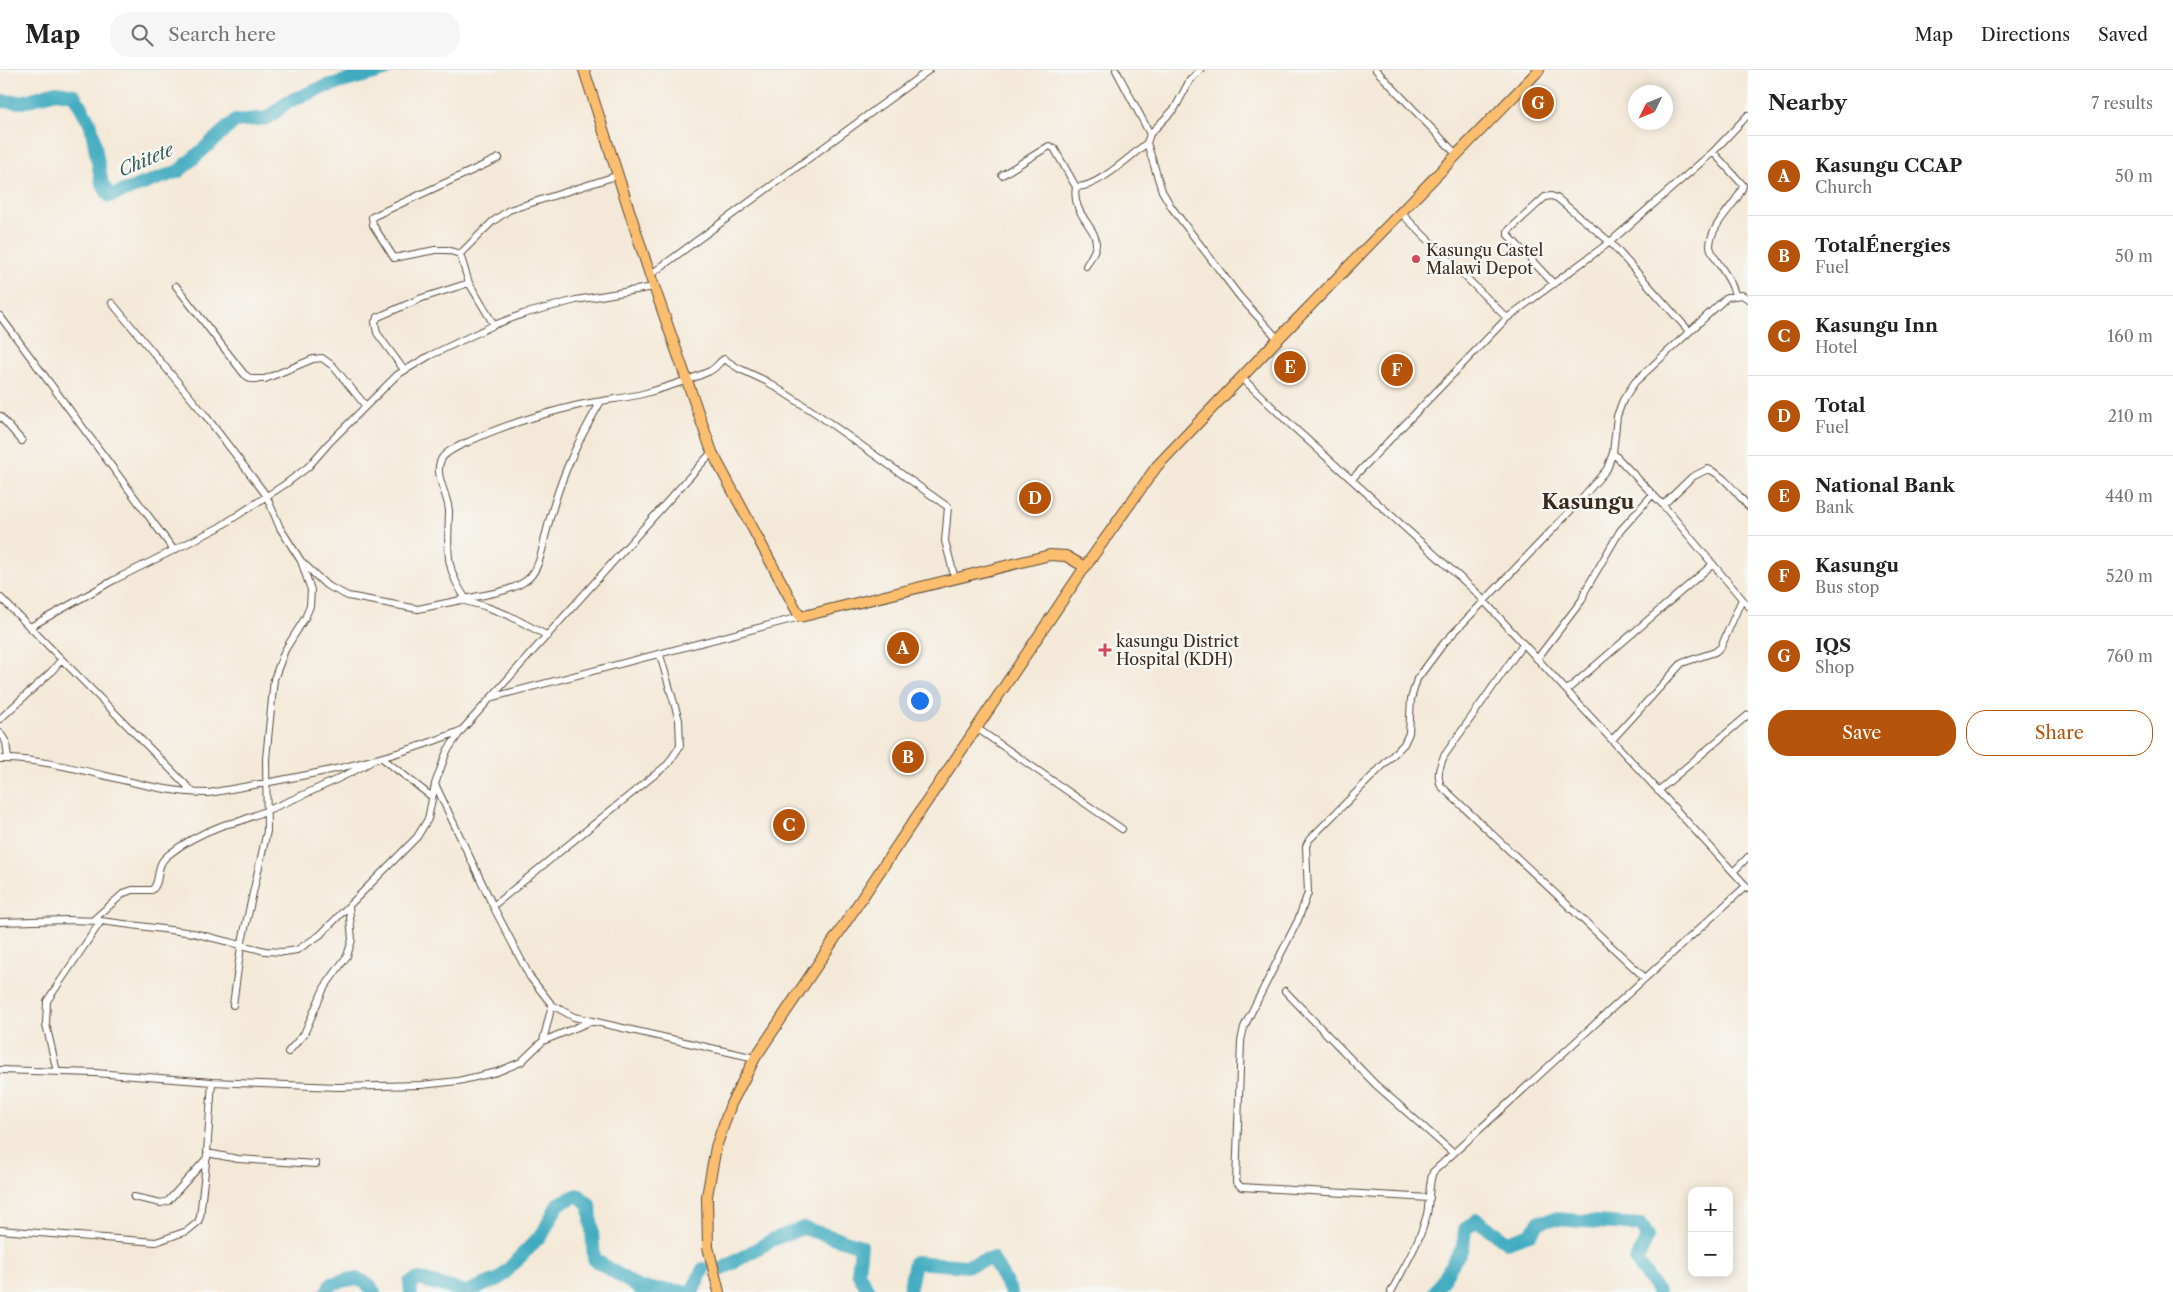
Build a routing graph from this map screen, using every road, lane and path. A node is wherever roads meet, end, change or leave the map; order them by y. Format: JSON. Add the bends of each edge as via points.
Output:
{"nodes":[{"id":1,"x":584,"y":70,"type":"edge"},
{"id":2,"x":929,"y":70,"type":"edge"},
{"id":3,"x":1116,"y":70,"type":"edge"},
{"id":4,"x":1200,"y":70,"type":"edge"},
{"id":5,"x":1376,"y":70,"type":"edge"},
{"id":6,"x":1539,"y":70,"type":"edge"},
{"id":7,"x":919,"y":73,"type":"edge"},
{"id":8,"x":1748,"y":115,"type":"edge"},
{"id":9,"x":1150,"y":134,"type":"junction"},
{"id":10,"x":1147,"y":143,"type":"junction"},
{"id":11,"x":1713,"y":152,"type":"junction"},
{"id":12,"x":1457,"y":155,"type":"junction"},
{"id":13,"x":499,"y":158,"type":"dead end"},
{"id":14,"x":619,"y":175,"type":"junction"},
{"id":15,"x":1002,"y":175,"type":"dead end"},
{"id":16,"x":1076,"y":187,"type":"junction"},
{"id":17,"x":1401,"y":213,"type":"junction"},
{"id":18,"x":1610,"y":242,"type":"junction"},
{"id":19,"x":460,"y":254,"type":"junction"},
{"id":20,"x":1086,"y":266,"type":"dead end"},
{"id":21,"x":650,"y":275,"type":"junction"},
{"id":22,"x":469,"y":283,"type":"junction"},
{"id":23,"x":1554,"y":284,"type":"junction"},
{"id":24,"x":176,"y":286,"type":"dead end"},
{"id":25,"x":654,"y":286,"type":"junction"},
{"id":26,"x":1735,"y":295,"type":"junction"},
{"id":27,"x":1748,"y":299,"type":"edge"},
{"id":28,"x":112,"y":303,"type":"dead end"},
{"id":29,"x":0,"y":316,"type":"edge"},
{"id":30,"x":1507,"y":318,"type":"junction"},
{"id":31,"x":494,"y":325,"type":"junction"},
{"id":32,"x":1690,"y":331,"type":"junction"},
{"id":33,"x":1278,"y":339,"type":"junction"},
{"id":34,"x":404,"y":370,"type":"junction"},
{"id":35,"x":1241,"y":377,"type":"junction"},
{"id":36,"x":685,"y":380,"type":"junction"},
{"id":37,"x":600,"y":403,"type":"junction"},
{"id":38,"x":366,"y":405,"type":"junction"},
{"id":39,"x":0,"y":416,"type":"edge"},
{"id":40,"x":22,"y":441,"type":"dead end"},
{"id":41,"x":712,"y":452,"type":"junction"},
{"id":42,"x":1613,"y":453,"type":"junction"},
{"id":43,"x":1352,"y":479,"type":"junction"},
{"id":44,"x":1653,"y":494,"type":"junction"},
{"id":45,"x":266,"y":496,"type":"junction"},
{"id":46,"x":1663,"y":505,"type":"junction"},
{"id":47,"x":1748,"y":506,"type":"edge"},
{"id":48,"x":174,"y":549,"type":"junction"},
{"id":49,"x":300,"y":561,"type":"junction"},
{"id":50,"x":1713,"y":564,"type":"junction"},
{"id":51,"x":1085,"y":567,"type":"junction"},
{"id":52,"x":955,"y":579,"type":"junction"},
{"id":53,"x":0,"y":597,"type":"edge"},
{"id":54,"x":463,"y":599,"type":"junction"},
{"id":55,"x":1742,"y":599,"type":"junction"},
{"id":56,"x":1485,"y":602,"type":"junction"},
{"id":57,"x":1748,"y":606,"type":"edge"},
{"id":58,"x":800,"y":617,"type":"junction"},
{"id":59,"x":30,"y":627,"type":"junction"},
{"id":60,"x":548,"y":636,"type":"junction"},
{"id":61,"x":1523,"y":644,"type":"junction"},
{"id":62,"x":660,"y":655,"type":"junction"},
{"id":63,"x":1537,"y":659,"type":"junction"},
{"id":64,"x":61,"y":660,"type":"junction"},
{"id":65,"x":1567,"y":690,"type":"junction"},
{"id":66,"x":492,"y":697,"type":"junction"},
{"id":67,"x":1748,"y":715,"type":"edge"},
{"id":68,"x":0,"y":719,"type":"edge"},
{"id":69,"x":978,"y":729,"type":"junction"},
{"id":70,"x":461,"y":731,"type":"junction"},
{"id":71,"x":0,"y":733,"type":"edge"},
{"id":72,"x":1612,"y":740,"type":"junction"},
{"id":73,"x":0,"y":759,"type":"edge"},
{"id":74,"x":8,"y":759,"type":"junction"},
{"id":75,"x":379,"y":759,"type":"junction"},
{"id":76,"x":266,"y":782,"type":"junction"},
{"id":77,"x":435,"y":784,"type":"junction"},
{"id":78,"x":1658,"y":791,"type":"junction"},
{"id":79,"x":192,"y":792,"type":"junction"},
{"id":80,"x":432,"y":798,"type":"junction"},
{"id":81,"x":268,"y":810,"type":"junction"},
{"id":82,"x":1122,"y":829,"type":"dead end"},
{"id":83,"x":1748,"y":857,"type":"edge"},
{"id":84,"x":1733,"y":872,"type":"junction"},
{"id":85,"x":1747,"y":887,"type":"edge"},
{"id":86,"x":349,"y":906,"type":"junction"},
{"id":87,"x":493,"y":906,"type":"junction"},
{"id":88,"x":92,"y":921,"type":"junction"},
{"id":89,"x":101,"y":921,"type":"junction"},
{"id":90,"x":0,"y":922,"type":"edge"},
{"id":91,"x":241,"y":946,"type":"junction"},
{"id":92,"x":1645,"y":978,"type":"junction"},
{"id":93,"x":1285,"y":991,"type":"dead end"},
{"id":94,"x":233,"y":1005,"type":"dead end"},
{"id":95,"x":552,"y":1005,"type":"junction"},
{"id":96,"x":593,"y":1021,"type":"junction"},
{"id":97,"x":543,"y":1041,"type":"junction"},
{"id":98,"x":288,"y":1052,"type":"dead end"},
{"id":99,"x":755,"y":1058,"type":"junction"},
{"id":100,"x":0,"y":1070,"type":"edge"},
{"id":101,"x":57,"y":1072,"type":"junction"},
{"id":102,"x":212,"y":1082,"type":"junction"},
{"id":103,"x":1453,"y":1153,"type":"junction"},
{"id":104,"x":207,"y":1155,"type":"junction"},
{"id":105,"x":316,"y":1164,"type":"dead end"},
{"id":106,"x":134,"y":1198,"type":"dead end"},
{"id":107,"x":1430,"y":1198,"type":"junction"},
{"id":108,"x":0,"y":1230,"type":"edge"},
{"id":109,"x":718,"y":1289,"type":"edge"},
{"id":110,"x":1391,"y":1292,"type":"edge"}],
"edges":[{"from":1,"to":14,"type":"main road"},
{"from":2,"to":7,"type":"street"},
{"from":3,"to":9,"type":"street"},
{"from":4,"to":9,"type":"street","via":[[1190,80],[1175,108]]},
{"from":5,"to":12,"type":"street"},
{"from":6,"to":12,"type":"main road"},
{"from":7,"to":21,"type":"street"},
{"from":8,"to":11,"type":"street"},
{"from":9,"to":10,"type":"street"},
{"from":10,"to":16,"type":"street","via":[[1112,170],[1083,187]]},
{"from":10,"to":33,"type":"street","via":[[1162,191],[1172,208],[1240,297]]},
{"from":11,"to":18,"type":"street"},
{"from":11,"to":26,"type":"street","via":[[1743,185],[1721,219],[1710,244],[1731,281]]},
{"from":12,"to":17,"type":"main road"},
{"from":13,"to":19,"type":"street","via":[[372,217],[373,225],[394,258],[435,250]]},
{"from":14,"to":19,"type":"street","via":[[509,210]]},
{"from":14,"to":21,"type":"main road"},
{"from":15,"to":16,"type":"street","via":[[1049,146],[1054,148]]},
{"from":16,"to":20,"type":"street","via":[[1076,205],[1096,245]]},
{"from":17,"to":30,"type":"street"},
{"from":17,"to":33,"type":"main road"},
{"from":18,"to":23,"type":"street"},
{"from":18,"to":23,"type":"street","via":[[1557,198],[1545,197],[1508,235]]},
{"from":18,"to":32,"type":"street"},
{"from":19,"to":22,"type":"street"},
{"from":21,"to":25,"type":"main road"},
{"from":22,"to":31,"type":"street"},
{"from":22,"to":34,"type":"street","via":[[378,317],[375,322],[377,333]]},
{"from":23,"to":30,"type":"street"},
{"from":24,"to":38,"type":"street","via":[[251,380],[265,379],[322,358],[334,366]]},
{"from":25,"to":31,"type":"street","via":[[553,305]]},
{"from":25,"to":36,"type":"main road"},
{"from":26,"to":27,"type":"street"},
{"from":26,"to":32,"type":"street","via":[[1719,304]]},
{"from":28,"to":45,"type":"street","via":[[205,415]]},
{"from":29,"to":48,"type":"street"},
{"from":30,"to":43,"type":"street"},
{"from":31,"to":34,"type":"street"},
{"from":32,"to":42,"type":"street","via":[[1628,391],[1617,416]]},
{"from":33,"to":35,"type":"main road"},
{"from":34,"to":38,"type":"street"},
{"from":35,"to":43,"type":"street"},
{"from":35,"to":51,"type":"main road","via":[[1158,466]]},
{"from":36,"to":37,"type":"street"},
{"from":36,"to":41,"type":"main road"},
{"from":36,"to":52,"type":"street","via":[[711,371],[724,359],[817,414],[940,500],[948,508],[946,541]]},
{"from":37,"to":54,"type":"street","via":[[562,476],[540,559],[529,578],[513,588]]},
{"from":37,"to":54,"type":"street","via":[[581,404],[525,420],[482,435],[443,457],[441,484],[449,504],[449,568]]},
{"from":38,"to":45,"type":"street","via":[[308,467]]},
{"from":39,"to":40,"type":"street"},
{"from":41,"to":58,"type":"main road"},
{"from":41,"to":60,"type":"street"},
{"from":42,"to":44,"type":"street"},
{"from":42,"to":56,"type":"street","via":[[1607,469]]},
{"from":43,"to":56,"type":"street"},
{"from":44,"to":46,"type":"street"},
{"from":44,"to":63,"type":"street","via":[[1620,531],[1582,600]]},
{"from":45,"to":48,"type":"street","via":[[218,528]]},
{"from":45,"to":49,"type":"street"},
{"from":46,"to":47,"type":"street","via":[[1692,478],[1708,470],[1722,478]]},
{"from":46,"to":50,"type":"street"},
{"from":48,"to":59,"type":"street"},
{"from":49,"to":54,"type":"street","via":[[326,585],[348,596],[418,609]]},
{"from":49,"to":76,"type":"street","via":[[310,590],[310,606],[285,650],[274,680],[269,709]]},
{"from":50,"to":55,"type":"street"},
{"from":50,"to":65,"type":"street"},
{"from":51,"to":52,"type":"main road","via":[[1058,554]]},
{"from":51,"to":69,"type":"main road"},
{"from":52,"to":58,"type":"main road"},
{"from":53,"to":59,"type":"street"},
{"from":54,"to":60,"type":"street","via":[[508,615]]},
{"from":55,"to":57,"type":"street"},
{"from":55,"to":72,"type":"street","via":[[1721,647],[1682,663]]},
{"from":56,"to":61,"type":"street"},
{"from":56,"to":107,"type":"street","via":[[1444,643],[1417,679],[1411,699],[1409,733],[1404,744],[1306,846],[1308,893],[1298,920],[1244,1027],[1242,1041],[1238,1185]]},
{"from":58,"to":62,"type":"street"},
{"from":59,"to":64,"type":"street"},
{"from":60,"to":66,"type":"street"},
{"from":61,"to":63,"type":"street"},
{"from":61,"to":92,"type":"street","via":[[1444,756],[1438,781]]},
{"from":62,"to":66,"type":"street"},
{"from":62,"to":87,"type":"street","via":[[679,720],[680,746],[668,764]]},
{"from":63,"to":65,"type":"street"},
{"from":64,"to":68,"type":"street"},
{"from":64,"to":79,"type":"street"},
{"from":65,"to":72,"type":"street"},
{"from":66,"to":70,"type":"street"},
{"from":67,"to":78,"type":"street"},
{"from":69,"to":82,"type":"street"},
{"from":69,"to":99,"type":"main road"},
{"from":70,"to":75,"type":"street"},
{"from":70,"to":77,"type":"street","via":[[447,751]]},
{"from":71,"to":74,"type":"street","via":[[6,742]]},
{"from":72,"to":78,"type":"street"},
{"from":73,"to":74,"type":"street"},
{"from":74,"to":79,"type":"street"},
{"from":75,"to":76,"type":"street"},
{"from":75,"to":80,"type":"street"},
{"from":75,"to":81,"type":"street"},
{"from":76,"to":79,"type":"street"},
{"from":76,"to":81,"type":"street"},
{"from":77,"to":80,"type":"street"},
{"from":77,"to":87,"type":"street"},
{"from":78,"to":84,"type":"street"},
{"from":80,"to":86,"type":"street","via":[[428,819],[418,837]]},
{"from":81,"to":88,"type":"street","via":[[194,838],[162,861],[157,884],[152,890],[124,893]]},
{"from":81,"to":91,"type":"street","via":[[265,845]]},
{"from":83,"to":84,"type":"street"},
{"from":84,"to":85,"type":"street"},
{"from":85,"to":92,"type":"street"},
{"from":86,"to":91,"type":"street","via":[[320,935],[297,950],[275,952]]},
{"from":86,"to":98,"type":"street","via":[[352,940],[347,956],[324,988],[304,1034]]},
{"from":87,"to":95,"type":"street","via":[[530,977]]},
{"from":88,"to":89,"type":"street"},
{"from":88,"to":90,"type":"street"},
{"from":89,"to":91,"type":"street","via":[[193,933]]},
{"from":89,"to":101,"type":"street","via":[[46,1005],[46,1024]]},
{"from":91,"to":94,"type":"street"},
{"from":92,"to":103,"type":"street"},
{"from":93,"to":103,"type":"street","via":[[1375,1084]]},
{"from":95,"to":96,"type":"street","via":[[574,1017]]},
{"from":95,"to":97,"type":"street"},
{"from":96,"to":97,"type":"street"},
{"from":96,"to":99,"type":"street"},
{"from":97,"to":102,"type":"street","via":[[521,1062],[458,1082],[338,1088]]},
{"from":99,"to":109,"type":"main road","via":[[731,1104],[716,1147],[707,1196],[708,1247]]},
{"from":100,"to":101,"type":"street"},
{"from":101,"to":102,"type":"street"},
{"from":102,"to":104,"type":"street"},
{"from":103,"to":107,"type":"street","via":[[1433,1172]]},
{"from":104,"to":105,"type":"street"},
{"from":104,"to":106,"type":"street","via":[[168,1201]]},
{"from":104,"to":108,"type":"street","via":[[200,1217],[194,1226],[180,1235],[156,1242]]},
{"from":107,"to":110,"type":"street","via":[[1419,1237]]}]}
